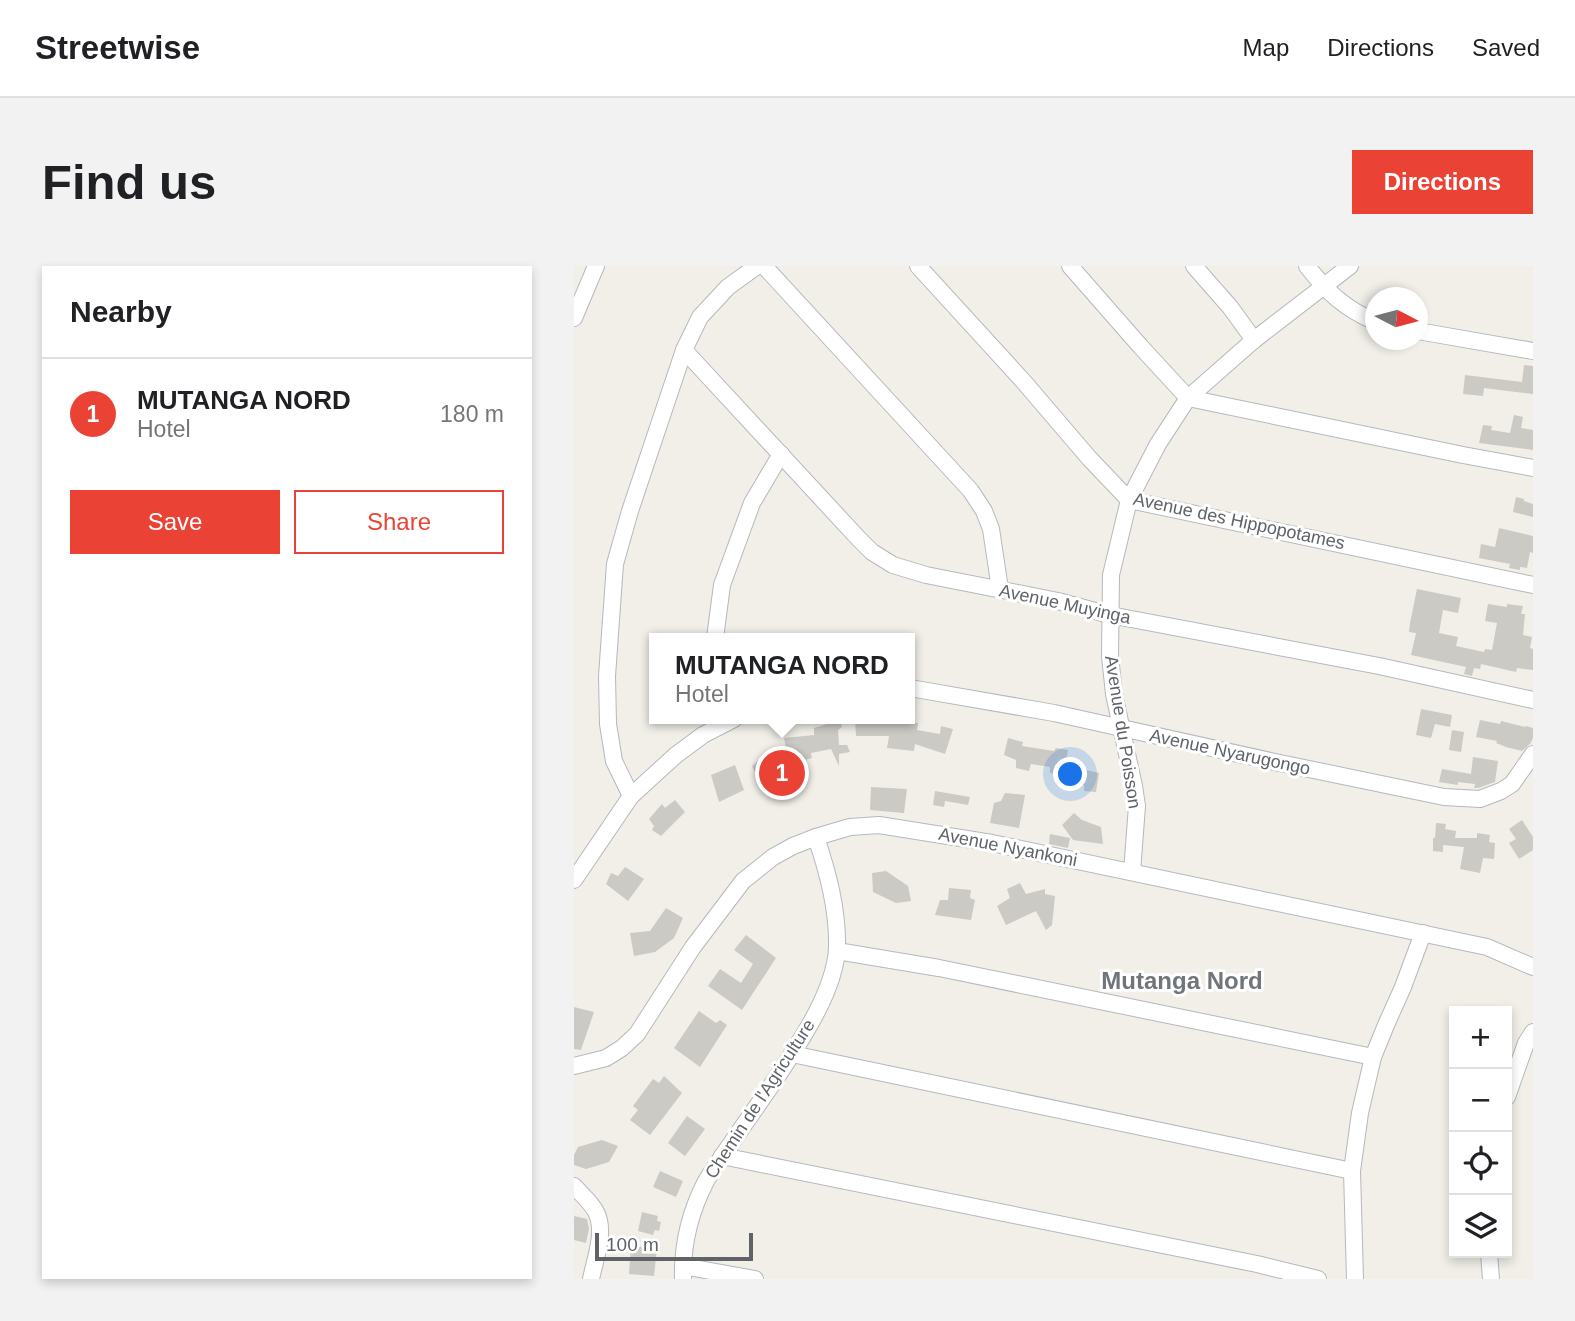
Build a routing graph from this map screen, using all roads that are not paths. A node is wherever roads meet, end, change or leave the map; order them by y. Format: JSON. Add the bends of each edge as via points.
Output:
{"nodes":[{"id":1,"x":596,"y":266,"type":"edge"},
{"id":2,"x":757,"y":266,"type":"edge"},
{"id":3,"x":764,"y":266,"type":"edge"},
{"id":4,"x":918,"y":266,"type":"edge"},
{"id":5,"x":1070,"y":266,"type":"edge"},
{"id":6,"x":1194,"y":266,"type":"edge"},
{"id":7,"x":1307,"y":266,"type":"edge"},
{"id":8,"x":1350,"y":266,"type":"edge"},
{"id":9,"x":1323,"y":287,"type":"junction"},
{"id":10,"x":1365,"y":317,"type":"edge"},
{"id":11,"x":574,"y":318,"type":"edge"},
{"id":12,"x":1428,"y":333,"type":"edge"},
{"id":13,"x":1254,"y":340,"type":"junction"},
{"id":14,"x":684,"y":349,"type":"junction"},
{"id":15,"x":1533,"y":351,"type":"edge"},
{"id":16,"x":1188,"y":398,"type":"junction"},
{"id":17,"x":781,"y":454,"type":"junction"},
{"id":18,"x":1533,"y":468,"type":"edge"},
{"id":19,"x":1129,"y":500,"type":"junction"},
{"id":20,"x":1533,"y":585,"type":"edge"},
{"id":21,"x":1000,"y":589,"type":"junction"},
{"id":22,"x":1110,"y":615,"type":"junction"},
{"id":23,"x":716,"y":633,"type":"edge"},
{"id":24,"x":915,"y":689,"type":"edge"},
{"id":25,"x":1533,"y":701,"type":"edge"},
{"id":26,"x":722,"y":724,"type":"edge"},
{"id":27,"x":1121,"y":729,"type":"junction"},
{"id":28,"x":1533,"y":754,"type":"edge"},
{"id":29,"x":631,"y":796,"type":"junction"},
{"id":30,"x":816,"y":837,"type":"junction"},
{"id":31,"x":1132,"y":872,"type":"junction"},
{"id":32,"x":574,"y":880,"type":"edge"},
{"id":33,"x":1423,"y":933,"type":"junction"},
{"id":34,"x":837,"y":951,"type":"junction"},
{"id":35,"x":1533,"y":967,"type":"edge"},
{"id":36,"x":1533,"y":1032,"type":"edge"},
{"id":37,"x":792,"y":1054,"type":"junction"},
{"id":38,"x":1373,"y":1057,"type":"junction"},
{"id":39,"x":575,"y":1071,"type":"edge"},
{"id":40,"x":1512,"y":1083,"type":"edge"},
{"id":41,"x":722,"y":1156,"type":"junction"},
{"id":42,"x":1352,"y":1171,"type":"junction"},
{"id":43,"x":574,"y":1186,"type":"edge"},
{"id":44,"x":1489,"y":1258,"type":"edge"},
{"id":45,"x":683,"y":1273,"type":"edge"},
{"id":46,"x":591,"y":1279,"type":"edge"},
{"id":47,"x":755,"y":1279,"type":"edge"},
{"id":48,"x":1318,"y":1279,"type":"edge"},
{"id":49,"x":1354,"y":1279,"type":"edge"},
{"id":50,"x":1491,"y":1279,"type":"edge"}],
"edges":[{"from":1,"to":11,"type":"street"},
{"from":2,"to":14,"type":"street","via":[[700,317]]},
{"from":3,"to":21,"type":"street","via":[[971,491],[992,529]]},
{"from":4,"to":19,"type":"street","name":"Avenue des Hippopotames"},
{"from":5,"to":16,"type":"street"},
{"from":6,"to":13,"type":"street"},
{"from":7,"to":9,"type":"street"},
{"from":8,"to":9,"type":"street","name":"Avenue du Poisson"},
{"from":9,"to":10,"type":"street"},
{"from":9,"to":13,"type":"street","name":"Avenue du Poisson"},
{"from":12,"to":15,"type":"street"},
{"from":13,"to":16,"type":"street","name":"Avenue du Poisson"},
{"from":14,"to":17,"type":"street","name":"Avenue Muyinga"},
{"from":14,"to":29,"type":"street","via":[[615,564],[608,724],[614,761]]},
{"from":16,"to":18,"type":"street"},
{"from":16,"to":19,"type":"street","name":"Avenue du Poisson"},
{"from":17,"to":21,"type":"street","name":"Avenue Muyinga","via":[[872,552],[893,565]]},
{"from":17,"to":23,"type":"street","via":[[752,503],[722,585]]},
{"from":19,"to":20,"type":"street","name":"Avenue des Hippopotames"},
{"from":19,"to":22,"type":"street","name":"Avenue du Poisson","via":[[1111,575]]},
{"from":21,"to":22,"type":"street","name":"Avenue Muyinga"},
{"from":22,"to":25,"type":"street","name":"Avenue Muyinga"},
{"from":22,"to":27,"type":"street","name":"Avenue du Poisson","via":[[1110,656]]},
{"from":24,"to":27,"type":"street","name":"Avenue Nyarugongo"},
{"from":26,"to":29,"type":"street","via":[[676,755]]},
{"from":27,"to":28,"type":"street","name":"Avenue Nyarugongo","via":[[1468,800],[1512,784]]},
{"from":27,"to":31,"type":"street","name":"Avenue du Poisson","via":[[1137,806]]},
{"from":29,"to":32,"type":"street"},
{"from":30,"to":31,"type":"street","name":"Avenue Nyankoni","via":[[879,825]]},
{"from":30,"to":34,"type":"street","name":"Chemin de l'Agriculture","via":[[832,894]]},
{"from":30,"to":39,"type":"street","name":"Avenue Nyankoni","via":[[773,858],[743,881],[693,947],[638,1034],[607,1058]]},
{"from":31,"to":33,"type":"street","name":"Avenue Nyankoni"},
{"from":33,"to":35,"type":"street","name":"Avenue Nyankoni","via":[[1487,947]]},
{"from":33,"to":38,"type":"street"},
{"from":34,"to":37,"type":"street","name":"Chemin de l'Agriculture","via":[[825,994]]},
{"from":34,"to":38,"type":"street"},
{"from":36,"to":40,"type":"street"},
{"from":37,"to":41,"type":"street","name":"Chemin de l'Agriculture"},
{"from":37,"to":42,"type":"street"},
{"from":38,"to":42,"type":"street"},
{"from":41,"to":45,"type":"street","name":"Chemin de l'Agriculture","via":[[695,1202]]},
{"from":41,"to":48,"type":"street"},
{"from":42,"to":49,"type":"street"},
{"from":43,"to":46,"type":"street","via":[[601,1224]]},
{"from":44,"to":50,"type":"street"},
{"from":45,"to":47,"type":"street"}]}
